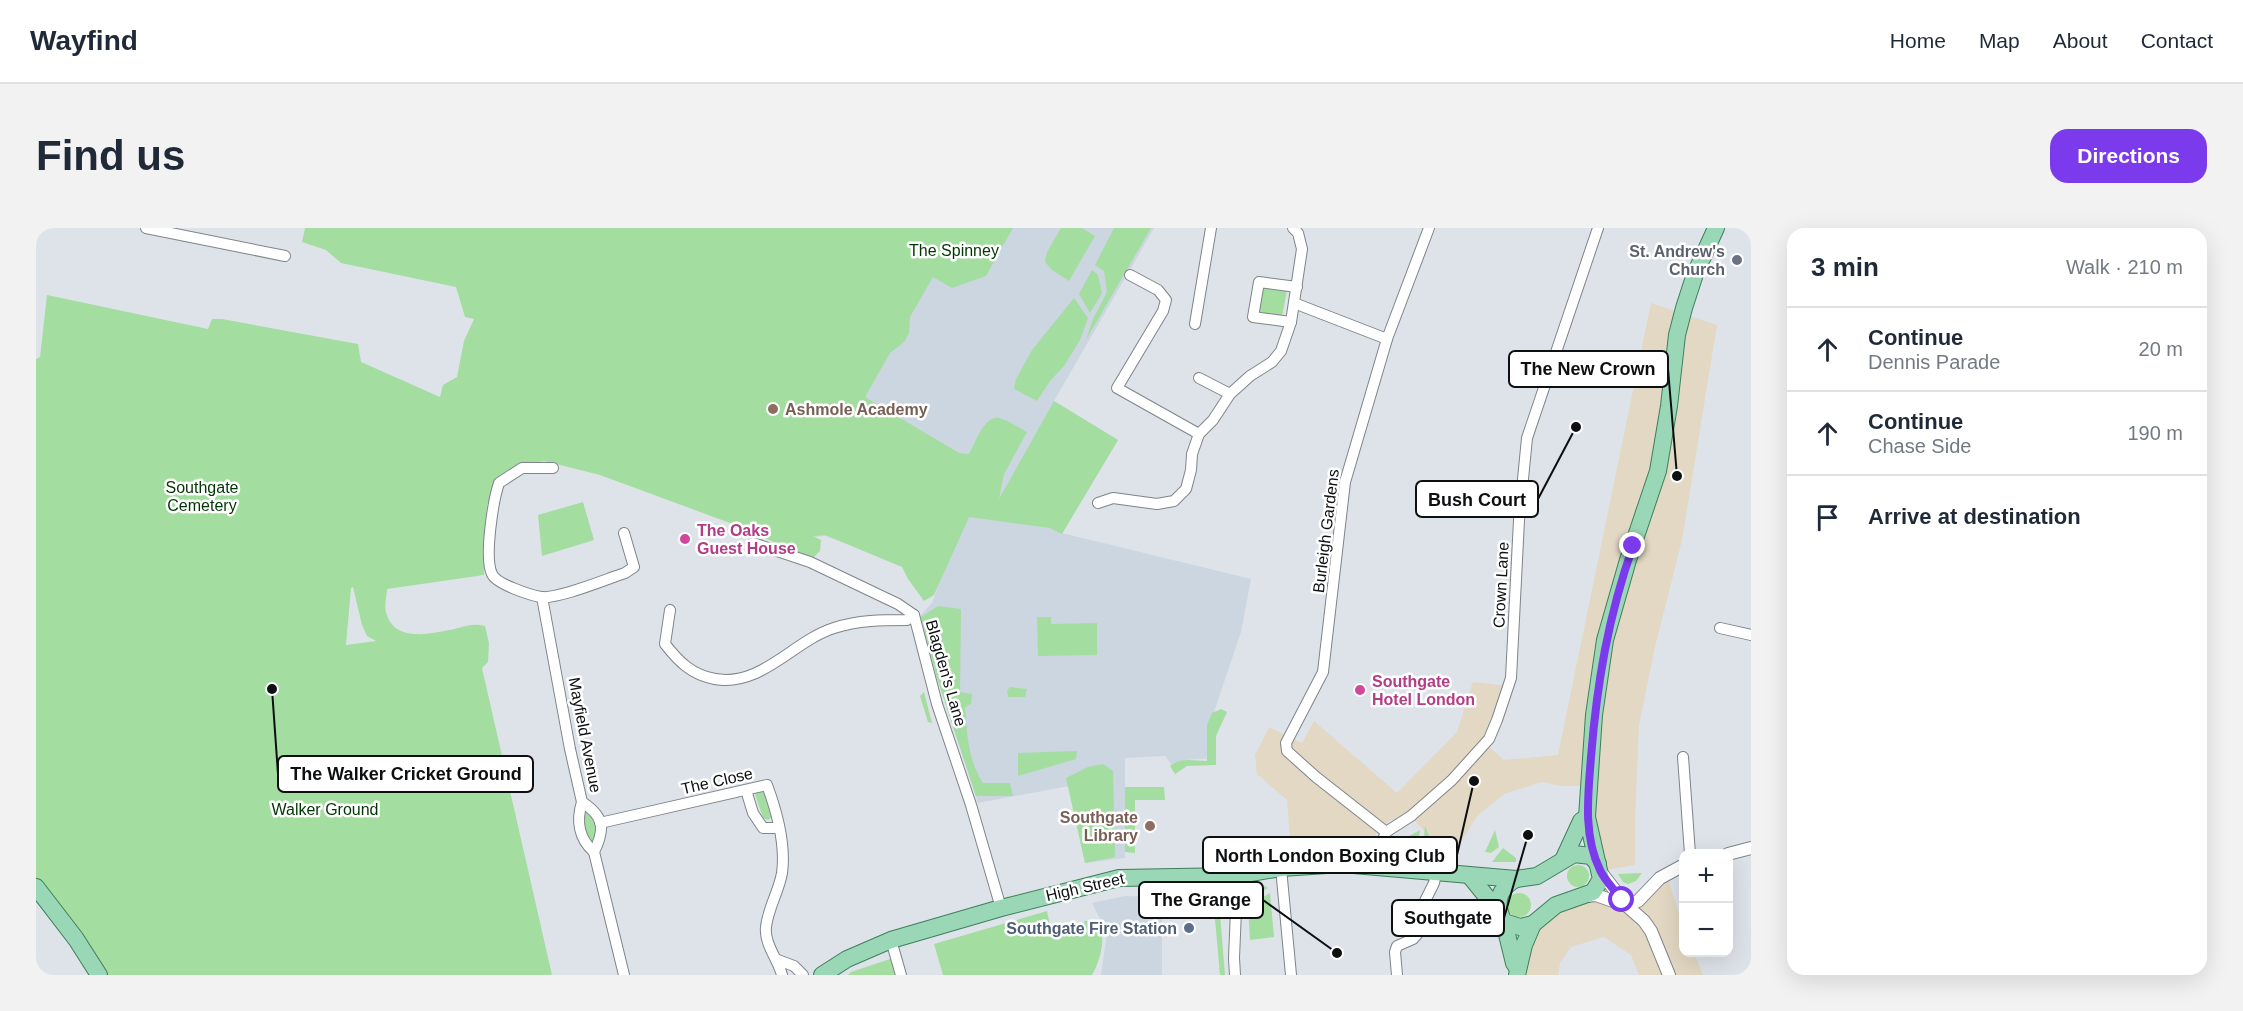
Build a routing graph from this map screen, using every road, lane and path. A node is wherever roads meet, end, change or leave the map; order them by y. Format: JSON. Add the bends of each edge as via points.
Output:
{"nodes":[{"id":1,"x":146,"y":228,"type":"edge"},
{"id":2,"x":1211,"y":228,"type":"edge"},
{"id":3,"x":1293,"y":228,"type":"edge"},
{"id":4,"x":1429,"y":228,"type":"edge"},
{"id":5,"x":1598,"y":228,"type":"edge"},
{"id":6,"x":1716,"y":228,"type":"edge"},
{"id":7,"x":285,"y":256,"type":"dead end"},
{"id":8,"x":1130,"y":275,"type":"dead end"},
{"id":9,"x":1297,"y":287,"type":"junction"},
{"id":10,"x":1294,"y":303,"type":"junction"},
{"id":11,"x":1291,"y":322,"type":"junction"},
{"id":12,"x":1195,"y":324,"type":"dead end"},
{"id":13,"x":1387,"y":339,"type":"junction"},
{"id":14,"x":1199,"y":378,"type":"dead end"},
{"id":15,"x":1230,"y":394,"type":"junction"},
{"id":16,"x":1199,"y":434,"type":"junction"},
{"id":17,"x":553,"y":468,"type":"dead end"},
{"id":18,"x":1098,"y":502,"type":"dead end"},
{"id":19,"x":624,"y":533,"type":"dead end"},
{"id":20,"x":753,"y":543,"type":"dead end"},
{"id":21,"x":542,"y":597,"type":"junction"},
{"id":22,"x":669,"y":610,"type":"dead end"},
{"id":23,"x":914,"y":615,"type":"junction"},
{"id":24,"x":1720,"y":628,"type":"dead end"},
{"id":25,"x":1751,"y":635,"type":"edge"},
{"id":26,"x":1683,"y":757,"type":"dead end"},
{"id":27,"x":746,"y":790,"type":"junction"},
{"id":28,"x":582,"y":802,"type":"junction"},
{"id":29,"x":1587,"y":817,"type":"junction"},
{"id":30,"x":600,"y":823,"type":"junction"},
{"id":31,"x":779,"y":828,"type":"junction"},
{"id":32,"x":1386,"y":832,"type":"junction"},
{"id":33,"x":1751,"y":848,"type":"edge"},
{"id":34,"x":1690,"y":849,"type":"edge"},
{"id":35,"x":594,"y":852,"type":"junction"},
{"id":36,"x":1733,"y":853,"type":"edge"},
{"id":37,"x":1563,"y":860,"type":"junction"},
{"id":38,"x":1379,"y":867,"type":"junction"},
{"id":39,"x":1679,"y":867,"type":"edge"},
{"id":40,"x":1281,"y":868,"type":"junction"},
{"id":41,"x":1599,"y":868,"type":"junction"},
{"id":42,"x":1436,"y":873,"type":"junction"},
{"id":43,"x":1469,"y":875,"type":"junction"},
{"id":44,"x":1233,"y":876,"type":"junction"},
{"id":45,"x":1516,"y":879,"type":"junction"},
{"id":46,"x":36,"y":887,"type":"edge"},
{"id":47,"x":1576,"y":899,"type":"junction"},
{"id":48,"x":1628,"y":906,"type":"junction"},
{"id":49,"x":1001,"y":908,"type":"junction"},
{"id":50,"x":1502,"y":918,"type":"junction"},
{"id":51,"x":1533,"y":924,"type":"junction"},
{"id":52,"x":891,"y":940,"type":"junction"},
{"id":53,"x":778,"y":960,"type":"junction"},
{"id":54,"x":1517,"y":972,"type":"edge"},
{"id":55,"x":99,"y":975,"type":"edge"},
{"id":56,"x":624,"y":975,"type":"edge"},
{"id":57,"x":782,"y":975,"type":"edge"},
{"id":58,"x":803,"y":975,"type":"edge"},
{"id":59,"x":822,"y":975,"type":"edge"},
{"id":60,"x":901,"y":975,"type":"edge"},
{"id":61,"x":1235,"y":975,"type":"edge"},
{"id":62,"x":1291,"y":975,"type":"edge"},
{"id":63,"x":1397,"y":975,"type":"edge"},
{"id":64,"x":1670,"y":975,"type":"edge"}],
"edges":[{"from":1,"to":7,"type":"street"},
{"from":2,"to":12,"type":"street"},
{"from":3,"to":9,"type":"street","via":[[1302,249]]},
{"from":4,"to":13,"type":"street","name":"Burleigh Gardens"},
{"from":5,"to":32,"type":"street","name":"Crown Lane","via":[[1527,438],[1511,678],[1497,722],[1481,750],[1452,780]]},
{"from":6,"to":29,"type":"main road","via":[[1684,308],[1658,471],[1605,640],[1594,715]]},
{"from":8,"to":16,"type":"street","via":[[1158,290],[1166,300],[1117,388]]},
{"from":9,"to":10,"type":"street"},
{"from":9,"to":11,"type":"street","via":[[1258,282],[1253,317]]},
{"from":10,"to":11,"type":"street"},
{"from":10,"to":13,"type":"street"},
{"from":11,"to":15,"type":"street","via":[[1281,351],[1272,362]]},
{"from":13,"to":32,"type":"street","name":"Burleigh Gardens","via":[[1342,494],[1325,664],[1286,743],[1287,751],[1316,777]]},
{"from":14,"to":15,"type":"street"},
{"from":15,"to":16,"type":"street"},
{"from":16,"to":18,"type":"street","via":[[1186,489],[1174,501],[1157,504],[1113,498]]},
{"from":17,"to":21,"type":"street","via":[[522,468],[499,483],[492,504],[492,575],[501,583]]},
{"from":19,"to":21,"type":"street","via":[[634,567]]},
{"from":20,"to":23,"type":"street","name":"Blagden's Lane","via":[[810,562]]},
{"from":21,"to":28,"type":"street","name":"Mayfield Avenue"},
{"from":22,"to":23,"type":"street","via":[[664,644],[699,676],[729,682],[757,675],[800,645],[834,628],[873,620],[907,620]]},
{"from":23,"to":49,"type":"street","name":"Blagden's Lane","via":[[937,704]]},
{"from":24,"to":25,"type":"street"},
{"from":26,"to":34,"type":"street"},
{"from":27,"to":30,"type":"street","name":"The Close"},
{"from":27,"to":31,"type":"street","via":[[753,813],[763,828]]},
{"from":27,"to":31,"type":"street","name":"The Close","via":[[767,785]]},
{"from":28,"to":30,"type":"street","name":"Mayfield Avenue","via":[[596,811]]},
{"from":28,"to":35,"type":"street","via":[[578,815],[580,832]]},
{"from":29,"to":37,"type":"main road","via":[[1581,821]]},
{"from":29,"to":41,"type":"main road"},
{"from":30,"to":35,"type":"street","via":[[602,836]]},
{"from":31,"to":53,"type":"street","name":"The Close","via":[[782,873],[766,928],[769,947]]},
{"from":32,"to":38,"type":"street"},
{"from":33,"to":36,"type":"street"},
{"from":35,"to":56,"type":"street"},
{"from":37,"to":41,"type":"main road","via":[[1583,854],[1591,856]]},
{"from":37,"to":45,"type":"main road","name":"High Street","via":[[1538,876]]},
{"from":38,"to":40,"type":"main road","name":"High Street","via":[[1336,864]]},
{"from":38,"to":42,"type":"main road","name":"High Street"},
{"from":39,"to":48,"type":"street"},
{"from":40,"to":44,"type":"main road","name":"High Street"},
{"from":40,"to":62,"type":"street"},
{"from":41,"to":47,"type":"main road","via":[[1598,888]]},
{"from":41,"to":48,"type":"street"},
{"from":42,"to":43,"type":"main road","name":"High Street"},
{"from":42,"to":63,"type":"street","via":[[1419,911],[1419,932],[1397,946]]},
{"from":43,"to":45,"type":"main road","name":"High Street"},
{"from":43,"to":50,"type":"main road"},
{"from":44,"to":49,"type":"main road","name":"High Street","via":[[1119,878]]},
{"from":44,"to":61,"type":"street","via":[[1237,916]]},
{"from":45,"to":50,"type":"main road","via":[[1506,885],[1497,900]]},
{"from":46,"to":55,"type":"main road"},
{"from":47,"to":48,"type":"street","via":[[1596,895]]},
{"from":47,"to":51,"type":"main road","via":[[1556,905]]},
{"from":48,"to":64,"type":"street","via":[[1651,931]]},
{"from":49,"to":52,"type":"main road","name":"High Street"},
{"from":50,"to":51,"type":"main road","via":[[1520,927]]},
{"from":50,"to":54,"type":"main road"},
{"from":51,"to":54,"type":"main road"},
{"from":52,"to":59,"type":"main road","name":"High Street"},
{"from":52,"to":60,"type":"street"},
{"from":53,"to":57,"type":"street","name":"The Close"},
{"from":53,"to":58,"type":"street","via":[[794,966]]}]}
